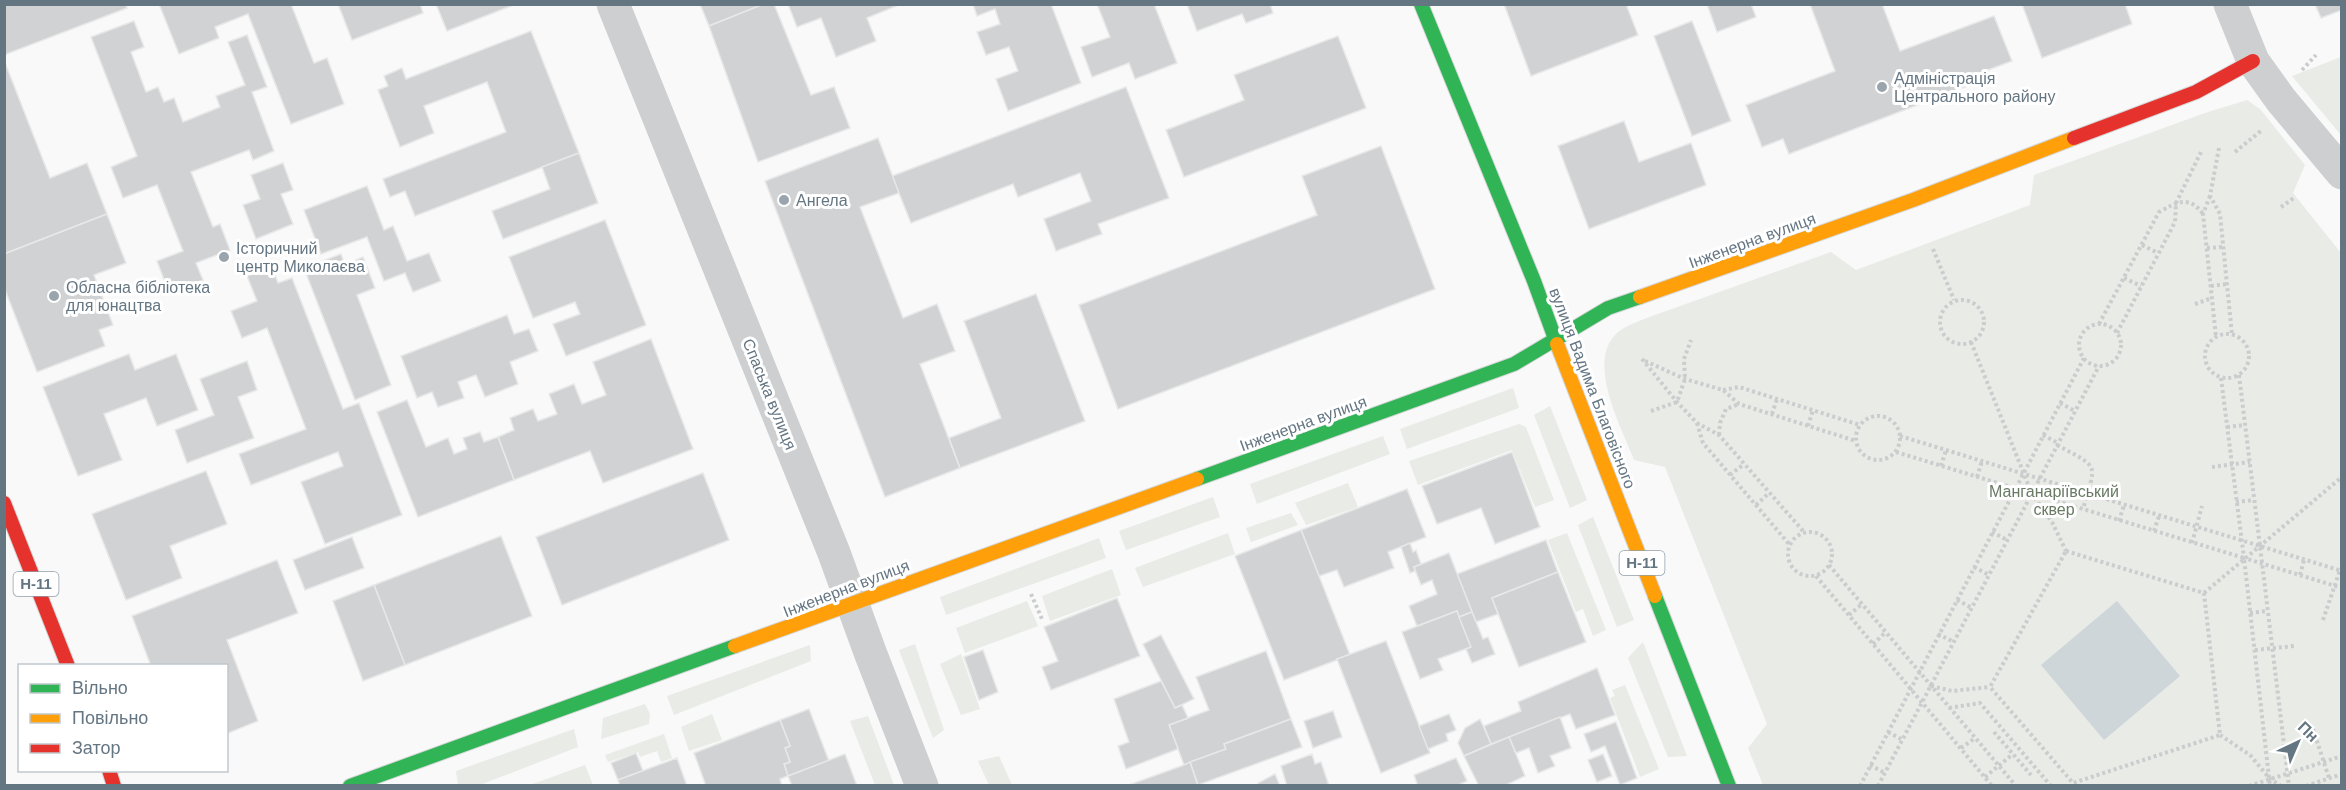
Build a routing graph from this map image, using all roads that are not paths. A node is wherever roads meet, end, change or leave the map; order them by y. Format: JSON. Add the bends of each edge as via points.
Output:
{"nodes":[{"id":1,"x":613,"y":4,"type":"edge"},
{"id":2,"x":1421,"y":4,"type":"edge"},
{"id":3,"x":2230,"y":4,"type":"edge"},
{"id":4,"x":2253,"y":61,"type":"junction"},
{"id":5,"x":2342,"y":173,"type":"edge"},
{"id":6,"x":1555,"y":340,"type":"junction"},
{"id":7,"x":4,"y":503,"type":"edge"},
{"id":8,"x":852,"y":603,"type":"junction"},
{"id":9,"x":67,"y":664,"type":"edge"},
{"id":10,"x":350,"y":786,"type":"edge"},
{"id":11,"x":922,"y":786,"type":"edge"},
{"id":12,"x":1729,"y":786,"type":"edge"}],
"edges":[{"from":1,"to":8,"type":"street","name":"Спаська вулиця"},
{"from":2,"to":6,"type":"street","name":"вулиця Вадима Благовісного","number":"Н-11"},
{"from":3,"to":4,"type":"street"},
{"from":4,"to":5,"type":"street"},
{"from":4,"to":6,"type":"street","name":"Інженерна вулиця","via":[[2196,92],[1913,200],[1608,308]]},
{"from":6,"to":8,"type":"street","name":"Інженерна вулиця","via":[[1514,364]]},
{"from":6,"to":12,"type":"street","name":"вулиця Вадима Благовісного","number":"Н-11"},
{"from":7,"to":9,"type":"street","number":"Н-11"},
{"from":8,"to":10,"type":"street","name":"Інженерна вулиця"},
{"from":8,"to":11,"type":"street","name":"Спаська вулиця"}]}
